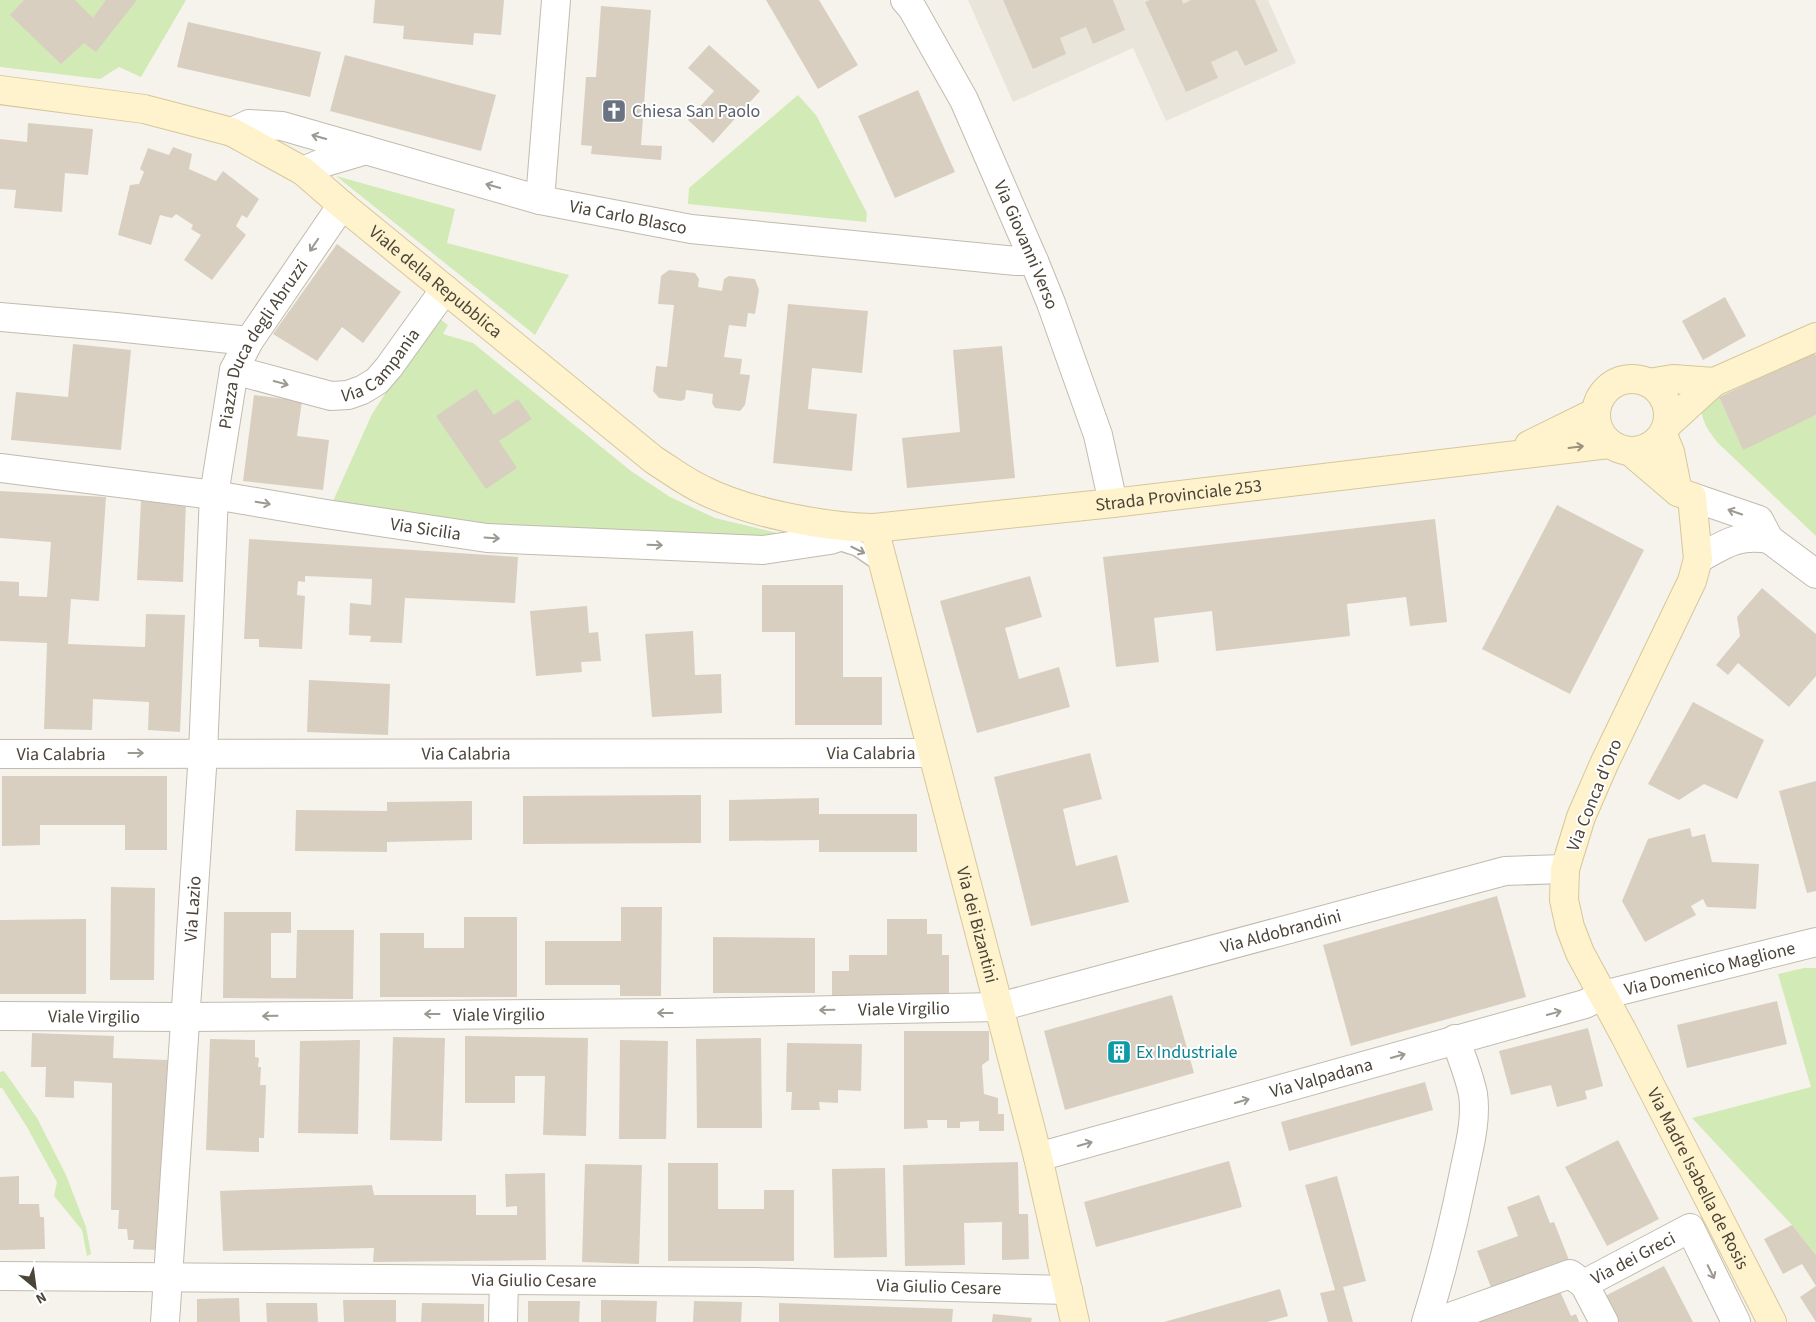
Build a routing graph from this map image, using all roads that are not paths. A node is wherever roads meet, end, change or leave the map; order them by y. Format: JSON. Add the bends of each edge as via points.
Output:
{"nodes":[{"id":1,"x":556,"y":0,"type":"edge"},
{"id":2,"x":905,"y":0,"type":"edge"},
{"id":3,"x":0,"y":90,"type":"edge"},
{"id":4,"x":232,"y":132,"type":"junction"},
{"id":5,"x":366,"y":150,"type":"junction"},
{"id":6,"x":302,"y":171,"type":"junction"},
{"id":7,"x":540,"y":200,"type":"junction"},
{"id":8,"x":342,"y":205,"type":"junction"},
{"id":9,"x":1034,"y":261,"type":"junction"},
{"id":10,"x":445,"y":289,"type":"junction"},
{"id":11,"x":0,"y":317,"type":"edge"},
{"id":12,"x":1816,"y":337,"type":"edge"},
{"id":13,"x":249,"y":341,"type":"junction"},
{"id":14,"x":234,"y":370,"type":"junction"},
{"id":15,"x":1714,"y":382,"type":"junction"},
{"id":16,"x":1648,"y":383,"type":"junction"},
{"id":17,"x":1596,"y":412,"type":"junction"},
{"id":18,"x":1665,"y":430,"type":"junction"},
{"id":19,"x":1620,"y":448,"type":"junction"},
{"id":20,"x":1510,"y":455,"type":"junction"},
{"id":21,"x":0,"y":468,"type":"edge"},
{"id":22,"x":1685,"y":494,"type":"junction"},
{"id":23,"x":214,"y":495,"type":"junction"},
{"id":24,"x":1113,"y":503,"type":"junction"},
{"id":25,"x":851,"y":532,"type":"junction"},
{"id":26,"x":1769,"y":539,"type":"junction"},
{"id":27,"x":1698,"y":559,"type":"junction"},
{"id":28,"x":882,"y":566,"type":"junction"},
{"id":29,"x":1816,"y":574,"type":"edge"},
{"id":30,"x":203,"y":753,"type":"junction"},
{"id":31,"x":932,"y":753,"type":"junction"},
{"id":32,"x":0,"y":754,"type":"edge"},
{"id":33,"x":1565,"y":869,"type":"junction"},
{"id":34,"x":1816,"y":942,"type":"edge"},
{"id":35,"x":1603,"y":995,"type":"junction"},
{"id":36,"x":999,"y":1007,"type":"junction"},
{"id":37,"x":0,"y":1016,"type":"edge"},
{"id":38,"x":185,"y":1017,"type":"junction"},
{"id":39,"x":1624,"y":1034,"type":"joint"},
{"id":40,"x":1455,"y":1040,"type":"junction"},
{"id":41,"x":1038,"y":1157,"type":"junction"},
{"id":42,"x":0,"y":1276,"type":"edge"},
{"id":43,"x":168,"y":1277,"type":"junction"},
{"id":44,"x":504,"y":1280,"type":"junction"},
{"id":45,"x":1584,"y":1284,"type":"junction"},
{"id":46,"x":1068,"y":1290,"type":"junction"},
{"id":47,"x":165,"y":1322,"type":"edge"},
{"id":48,"x":503,"y":1322,"type":"edge"},
{"id":49,"x":1075,"y":1322,"type":"edge"},
{"id":50,"x":1426,"y":1322,"type":"edge"},
{"id":51,"x":1436,"y":1322,"type":"edge"},
{"id":52,"x":1604,"y":1322,"type":"edge"},
{"id":53,"x":1736,"y":1322,"type":"edge"},
{"id":54,"x":1772,"y":1322,"type":"edge"}],
"edges":[{"from":1,"to":7,"type":"street"},
{"from":2,"to":9,"type":"street","name":"Via Giovanni Verso","via":[[964,100]]},
{"from":3,"to":4,"type":"main road","name":"Viale della Repubblica","via":[[144,109]]},
{"from":5,"to":4,"type":"street","name":"Via Carlo Blasco","one_way":true,"via":[[282,126],[249,124]]},
{"from":4,"to":6,"type":"main road","name":"Viale della Repubblica"},
{"from":5,"to":6,"type":"street"},
{"from":7,"to":5,"type":"street","name":"Via Carlo Blasco","one_way":true},
{"from":6,"to":8,"type":"main road","name":"Viale della Repubblica"},
{"from":7,"to":9,"type":"street","name":"Via Carlo Blasco","via":[[691,229]]},
{"from":8,"to":10,"type":"main road","name":"Viale della Repubblica"},
{"from":8,"to":13,"type":"street","name":"Piazza Duca degli Abruzzi","one_way":true},
{"from":9,"to":24,"type":"street","name":"Via Giovanni Verso","via":[[1098,435]]},
{"from":14,"to":10,"type":"street","name":"Via Campania","one_way":true,"via":[[331,396],[362,390],[377,381],[389,367]]},
{"from":10,"to":25,"type":"main road","name":"Viale della Repubblica","via":[[654,460],[702,490],[745,507]]},
{"from":11,"to":13,"type":"street"},
{"from":12,"to":15,"type":"main road","name":"Strada Provinciale 253"},
{"from":13,"to":14,"type":"street","name":"Piazza Duca degli Abruzzi"},
{"from":14,"to":23,"type":"street","name":"Piazza Duca degli Abruzzi"},
{"from":15,"to":16,"type":"main road","name":"Strada Provinciale 253","via":[[1673,380]]},
{"from":15,"to":18,"type":"main road","name":"Strada Provinciale 253"},
{"from":16,"to":17,"type":"main road","name":"Strada Provinciale 253","via":[[1626,379],[1614,384],[1598,401]]},
{"from":16,"to":18,"type":"main road","via":[[1666,400],[1669,412]]},
{"from":17,"to":19,"type":"main road","via":[[1596,424],[1601,435]]},
{"from":17,"to":20,"type":"main road","name":"Strada Provinciale 253"},
{"from":18,"to":19,"type":"main road","name":"Strada Provinciale 253","via":[[1654,444],[1643,450]]},
{"from":18,"to":22,"type":"main road"},
{"from":20,"to":19,"type":"main road","name":"Strada Provinciale 253","one_way":true},
{"from":19,"to":22,"type":"main road"},
{"from":20,"to":24,"type":"main road","name":"Strada Provinciale 253"},
{"from":21,"to":23,"type":"street","name":"Via Sicilia"},
{"from":26,"to":22,"type":"street","one_way":true,"via":[[1759,520]]},
{"from":22,"to":27,"type":"main road"},
{"from":23,"to":25,"type":"street","name":"Via Sicilia","one_way":true,"via":[[487,538],[763,550]]},
{"from":23,"to":30,"type":"street","name":"Via Lazio"},
{"from":24,"to":25,"type":"main road","name":"Strada Provinciale 253"},
{"from":25,"to":28,"type":"main road","name":"Via dei Bizantini"},
{"from":25,"to":28,"type":"lane","one_way":true,"via":[[857,548]]},
{"from":26,"to":27,"type":"street","via":[[1735,539]]},
{"from":26,"to":29,"type":"street"},
{"from":27,"to":33,"type":"main road","name":"Via Conca d'Oro","via":[[1692,581],[1581,817]]},
{"from":28,"to":31,"type":"main road","name":"Via dei Bizantini"},
{"from":30,"to":31,"type":"street","name":"Via Calabria"},
{"from":32,"to":30,"type":"street","name":"Via Calabria","one_way":true},
{"from":30,"to":38,"type":"street","name":"Via Lazio"},
{"from":31,"to":36,"type":"main road","name":"Via dei Bizantini"},
{"from":33,"to":35,"type":"main road","name":"Via Conca d'Oro","via":[[1564,900],[1570,927]]},
{"from":33,"to":36,"type":"street","name":"Via Aldobrandini","via":[[1506,871]]},
{"from":34,"to":35,"type":"street","name":"Via Domenico Maglione"},
{"from":35,"to":39,"type":"main road","name":"Via Conca d'Oro"},
{"from":40,"to":35,"type":"street","name":"Via Valpadana","one_way":true,"via":[[1585,1004]]},
{"from":36,"to":38,"type":"street","name":"Viale Virgilio","one_way":true},
{"from":36,"to":41,"type":"main road","name":"Via dei Bizantini"},
{"from":37,"to":38,"type":"street","name":"Viale Virgilio"},
{"from":38,"to":43,"type":"street","name":"Via Lazio"},
{"from":39,"to":54,"type":"main road","name":"Via Madre Isabella de Rosis"},
{"from":41,"to":40,"type":"street","name":"Via Valpadana","one_way":true},
{"from":40,"to":50,"type":"street","via":[[1473,1095],[1473,1125],[1450,1240]]},
{"from":41,"to":46,"type":"main road","name":"Via dei Bizantini"},
{"from":42,"to":43,"type":"street","name":"Via Giulio Cesare"},
{"from":43,"to":44,"type":"street","name":"Via Giulio Cesare"},
{"from":43,"to":47,"type":"street","name":"Via Lazio"},
{"from":44,"to":46,"type":"street","name":"Via Giulio Cesare"},
{"from":44,"to":48,"type":"street"},
{"from":45,"to":51,"type":"street","name":"Via dei Greci","via":[[1570,1274]]},
{"from":45,"to":52,"type":"street"},
{"from":45,"to":53,"type":"street","name":"Via dei Greci","one_way":true,"via":[[1690,1228]]},
{"from":46,"to":49,"type":"main road","name":"Via dei Bizantini"}]}
